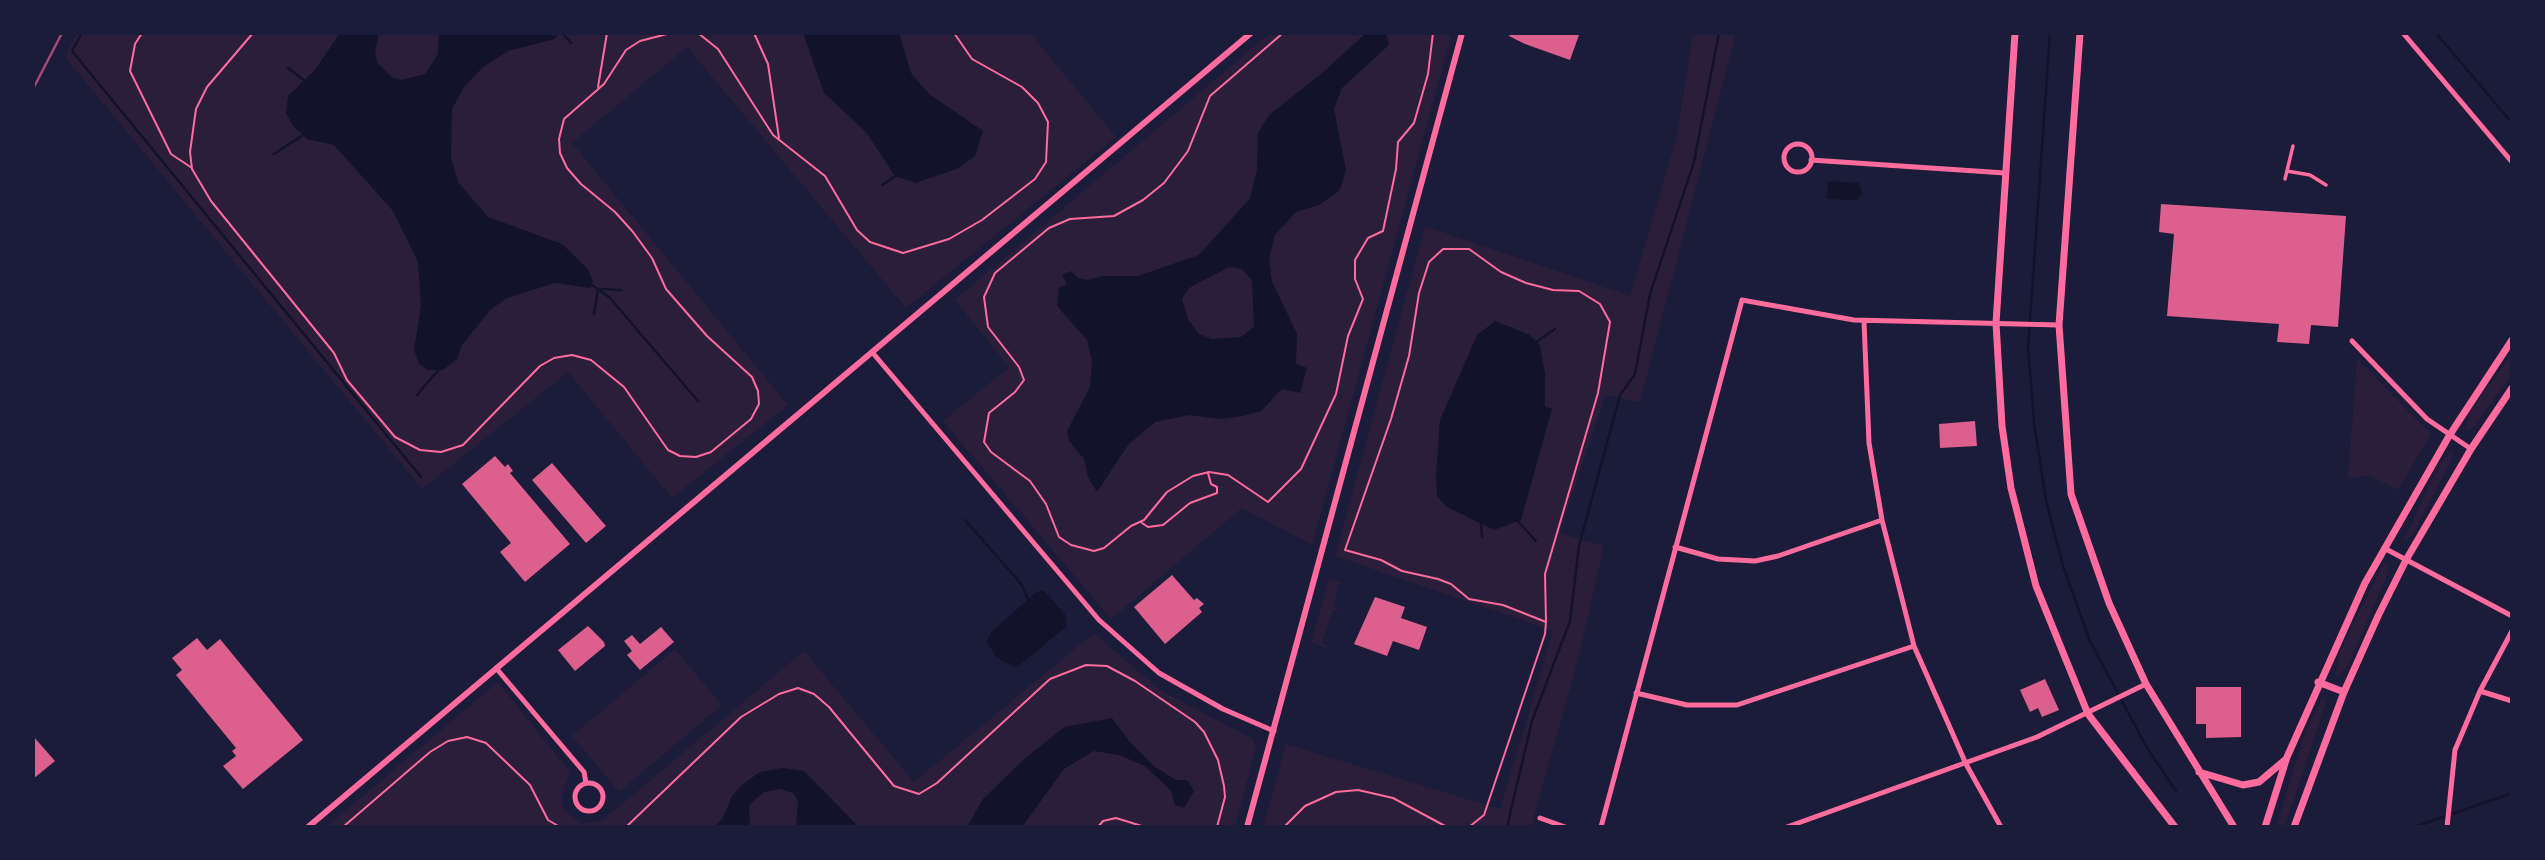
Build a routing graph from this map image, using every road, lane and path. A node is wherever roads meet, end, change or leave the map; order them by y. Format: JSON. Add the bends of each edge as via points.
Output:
{"nodes":[{"id":1,"x":142,"y":33,"type":"edge"},
{"id":2,"x":253,"y":33,"type":"edge"},
{"id":3,"x":607,"y":33,"type":"edge"},
{"id":4,"x":671,"y":33,"type":"edge"},
{"id":5,"x":698,"y":33,"type":"edge"},
{"id":6,"x":754,"y":33,"type":"edge"},
{"id":7,"x":954,"y":33,"type":"edge"},
{"id":8,"x":1251,"y":33,"type":"edge"},
{"id":9,"x":1283,"y":33,"type":"edge"},
{"id":10,"x":1433,"y":33,"type":"edge"},
{"id":11,"x":1462,"y":33,"type":"edge"},
{"id":12,"x":2015,"y":33,"type":"edge"},
{"id":13,"x":2080,"y":33,"type":"edge"},
{"id":14,"x":2403,"y":33,"type":"edge"},
{"id":15,"x":598,"y":88,"type":"junction"},
{"id":16,"x":780,"y":139,"type":"junction"},
{"id":17,"x":2292,"y":146,"type":"dead end"},
{"id":18,"x":1811,"y":160,"type":"junction"},
{"id":19,"x":2512,"y":162,"type":"edge"},
{"id":20,"x":192,"y":169,"type":"junction"},
{"id":21,"x":2287,"y":171,"type":"junction"},
{"id":22,"x":2005,"y":173,"type":"junction"},
{"id":23,"x":2285,"y":179,"type":"dead end"},
{"id":24,"x":2326,"y":185,"type":"dead end"},
{"id":25,"x":1864,"y":321,"type":"junction"},
{"id":26,"x":1996,"y":323,"type":"junction"},
{"id":27,"x":2059,"y":325,"type":"junction"},
{"id":28,"x":2512,"y":340,"type":"edge"},
{"id":29,"x":2353,"y":341,"type":"dead end"},
{"id":30,"x":872,"y":352,"type":"junction"},
{"id":31,"x":2512,"y":388,"type":"edge"},
{"id":32,"x":2449,"y":436,"type":"junction"},
{"id":33,"x":2471,"y":449,"type":"junction"},
{"id":34,"x":1208,"y":472,"type":"junction"},
{"id":35,"x":1882,"y":520,"type":"junction"},
{"id":36,"x":1139,"y":523,"type":"junction"},
{"id":37,"x":1675,"y":547,"type":"junction"},
{"id":38,"x":2384,"y":548,"type":"junction"},
{"id":39,"x":2406,"y":560,"type":"junction"},
{"id":40,"x":2512,"y":616,"type":"edge"},
{"id":41,"x":1546,"y":622,"type":"junction"},
{"id":42,"x":2512,"y":631,"type":"edge"},
{"id":43,"x":1914,"y":646,"type":"junction"},
{"id":44,"x":496,"y":668,"type":"junction"},
{"id":45,"x":2318,"y":682,"type":"junction"},
{"id":46,"x":2146,"y":684,"type":"junction"},
{"id":47,"x":2480,"y":691,"type":"junction"},
{"id":48,"x":2344,"y":692,"type":"junction"},
{"id":49,"x":1636,"y":693,"type":"junction"},
{"id":50,"x":2512,"y":701,"type":"edge"},
{"id":51,"x":2088,"y":714,"type":"junction"},
{"id":52,"x":1274,"y":731,"type":"junction"},
{"id":53,"x":2287,"y":757,"type":"junction"},
{"id":54,"x":1966,"y":764,"type":"junction"},
{"id":55,"x":2198,"y":772,"type":"junction"},
{"id":56,"x":586,"y":783,"type":"junction"},
{"id":57,"x":1540,"y":818,"type":"dead end"},
{"id":58,"x":2447,"y":826,"type":"edge"},
{"id":59,"x":308,"y":827,"type":"edge"},
{"id":60,"x":343,"y":827,"type":"edge"},
{"id":61,"x":561,"y":827,"type":"edge"},
{"id":62,"x":626,"y":827,"type":"edge"},
{"id":63,"x":1098,"y":827,"type":"edge"},
{"id":64,"x":1145,"y":827,"type":"edge"},
{"id":65,"x":1217,"y":827,"type":"edge"},
{"id":66,"x":1247,"y":827,"type":"edge"},
{"id":67,"x":1284,"y":827,"type":"edge"},
{"id":68,"x":1447,"y":827,"type":"edge"},
{"id":69,"x":1469,"y":827,"type":"edge"},
{"id":70,"x":1565,"y":827,"type":"edge"},
{"id":71,"x":1601,"y":827,"type":"edge"},
{"id":72,"x":1787,"y":827,"type":"edge"},
{"id":73,"x":2001,"y":827,"type":"edge"},
{"id":74,"x":2175,"y":827,"type":"edge"},
{"id":75,"x":2234,"y":827,"type":"edge"},
{"id":76,"x":2265,"y":827,"type":"edge"},
{"id":77,"x":2294,"y":827,"type":"edge"}],
"edges":[{"from":1,"to":20,"type":"path","via":[[130,71],[171,154]]},
{"from":2,"to":20,"type":"path","via":[[207,86],[196,109]]},
{"from":3,"to":15,"type":"path"},
{"from":4,"to":15,"type":"path","via":[[626,50]]},
{"from":5,"to":16,"type":"path","via":[[718,49]]},
{"from":6,"to":16,"type":"path","via":[[768,64]]},
{"from":7,"to":16,"type":"path","via":[[972,59],[1022,88],[1038,103],[1048,122],[1046,162],[1035,179],[967,229],[903,253],[870,242],[857,230],[825,176]]},
{"from":8,"to":30,"type":"street"},
{"from":9,"to":36,"type":"path","via":[[1210,96],[1184,158],[1164,183],[1114,216],[1070,219],[1049,228],[995,273],[984,298],[988,327],[1019,366],[1024,380],[989,413],[987,448],[1030,481],[1046,504],[1059,537],[1071,545],[1099,550]]},
{"from":10,"to":34,"type":"path","via":[[1428,74],[1414,123],[1398,142],[1383,231],[1368,238],[1355,260],[1355,279],[1363,299],[1348,337],[1336,394],[1301,469],[1268,502],[1228,475]]},
{"from":11,"to":52,"type":"street"},
{"from":12,"to":22,"type":"main road"},
{"from":13,"to":27,"type":"main road"},
{"from":14,"to":19,"type":"street"},
{"from":15,"to":20,"type":"path","via":[[564,119],[559,139],[567,168],[633,232],[666,289],[707,336],[752,377],[758,391],[759,404],[751,419],[711,452],[696,457],[668,450],[624,387],[597,364],[572,355],[540,366],[463,445],[441,452],[406,444],[347,380],[334,353],[211,201]]},
{"from":17,"to":21,"type":"street"},
{"from":18,"to":18,"type":"street","via":[[1803,171],[1793,171],[1784,157],[1787,149],[1799,144],[1807,148]]},
{"from":18,"to":22,"type":"street"},
{"from":21,"to":23,"type":"street"},
{"from":21,"to":24,"type":"street","via":[[2310,175]]},
{"from":22,"to":26,"type":"main road"},
{"from":25,"to":26,"type":"street"},
{"from":25,"to":35,"type":"street","via":[[1869,443]]},
{"from":25,"to":37,"type":"street","via":[[1742,300]]},
{"from":26,"to":27,"type":"street"},
{"from":26,"to":51,"type":"main road","via":[[2002,426],[2022,539],[2051,629]]},
{"from":27,"to":46,"type":"main road","via":[[2071,494],[2109,603]]},
{"from":28,"to":32,"type":"main road"},
{"from":29,"to":32,"type":"street"},
{"from":30,"to":44,"type":"street"},
{"from":30,"to":52,"type":"street","via":[[1099,620],[1159,673]]},
{"from":31,"to":33,"type":"main road"},
{"from":32,"to":33,"type":"street"},
{"from":32,"to":38,"type":"main road"},
{"from":33,"to":39,"type":"main road"},
{"from":34,"to":36,"type":"path","via":[[1172,488]]},
{"from":34,"to":36,"type":"path","via":[[1217,493],[1190,503],[1163,525]]},
{"from":35,"to":37,"type":"street","via":[[1755,561],[1718,559]]},
{"from":35,"to":43,"type":"street"},
{"from":37,"to":49,"type":"street"},
{"from":38,"to":39,"type":"street"},
{"from":38,"to":45,"type":"main road"},
{"from":39,"to":40,"type":"street"},
{"from":39,"to":48,"type":"main road"},
{"from":41,"to":41,"type":"path","via":[[1469,598],[1438,579],[1345,550],[1395,407],[1429,262],[1443,249],[1469,249],[1500,272],[1526,283],[1578,291],[1600,304],[1609,322],[1598,393],[1545,574]]},
{"from":41,"to":69,"type":"path","via":[[1484,815]]},
{"from":42,"to":47,"type":"street"},
{"from":43,"to":49,"type":"street","via":[[1737,705],[1694,706]]},
{"from":43,"to":54,"type":"street"},
{"from":44,"to":56,"type":"street","via":[[583,772]]},
{"from":44,"to":59,"type":"street"},
{"from":45,"to":48,"type":"main road"},
{"from":45,"to":53,"type":"main road"},
{"from":46,"to":51,"type":"street"},
{"from":46,"to":55,"type":"main road"},
{"from":47,"to":50,"type":"street"},
{"from":47,"to":58,"type":"street","via":[[2455,750]]},
{"from":48,"to":77,"type":"main road"},
{"from":49,"to":71,"type":"street"},
{"from":51,"to":54,"type":"street"},
{"from":51,"to":74,"type":"main road"},
{"from":52,"to":66,"type":"street"},
{"from":53,"to":55,"type":"main road","via":[[2273,773],[2244,785]]},
{"from":53,"to":76,"type":"main road"},
{"from":54,"to":72,"type":"street"},
{"from":54,"to":73,"type":"street"},
{"from":55,"to":75,"type":"main road"},
{"from":56,"to":56,"type":"street","via":[[575,799],[580,808],[591,811],[600,805],[603,795],[597,786]]},
{"from":57,"to":70,"type":"street"},
{"from":60,"to":61,"type":"path","via":[[430,752],[447,741],[467,737],[495,751],[530,785],[548,820]]},
{"from":62,"to":65,"type":"path","via":[[741,717],[779,694],[798,688],[814,694],[894,786],[919,794],[937,783],[1050,679],[1086,665],[1107,666],[1135,681],[1204,732],[1224,786]]},
{"from":63,"to":64,"type":"path","via":[[1116,818]]},
{"from":67,"to":68,"type":"path","via":[[1305,806],[1336,792],[1358,790],[1393,798]]}]}
